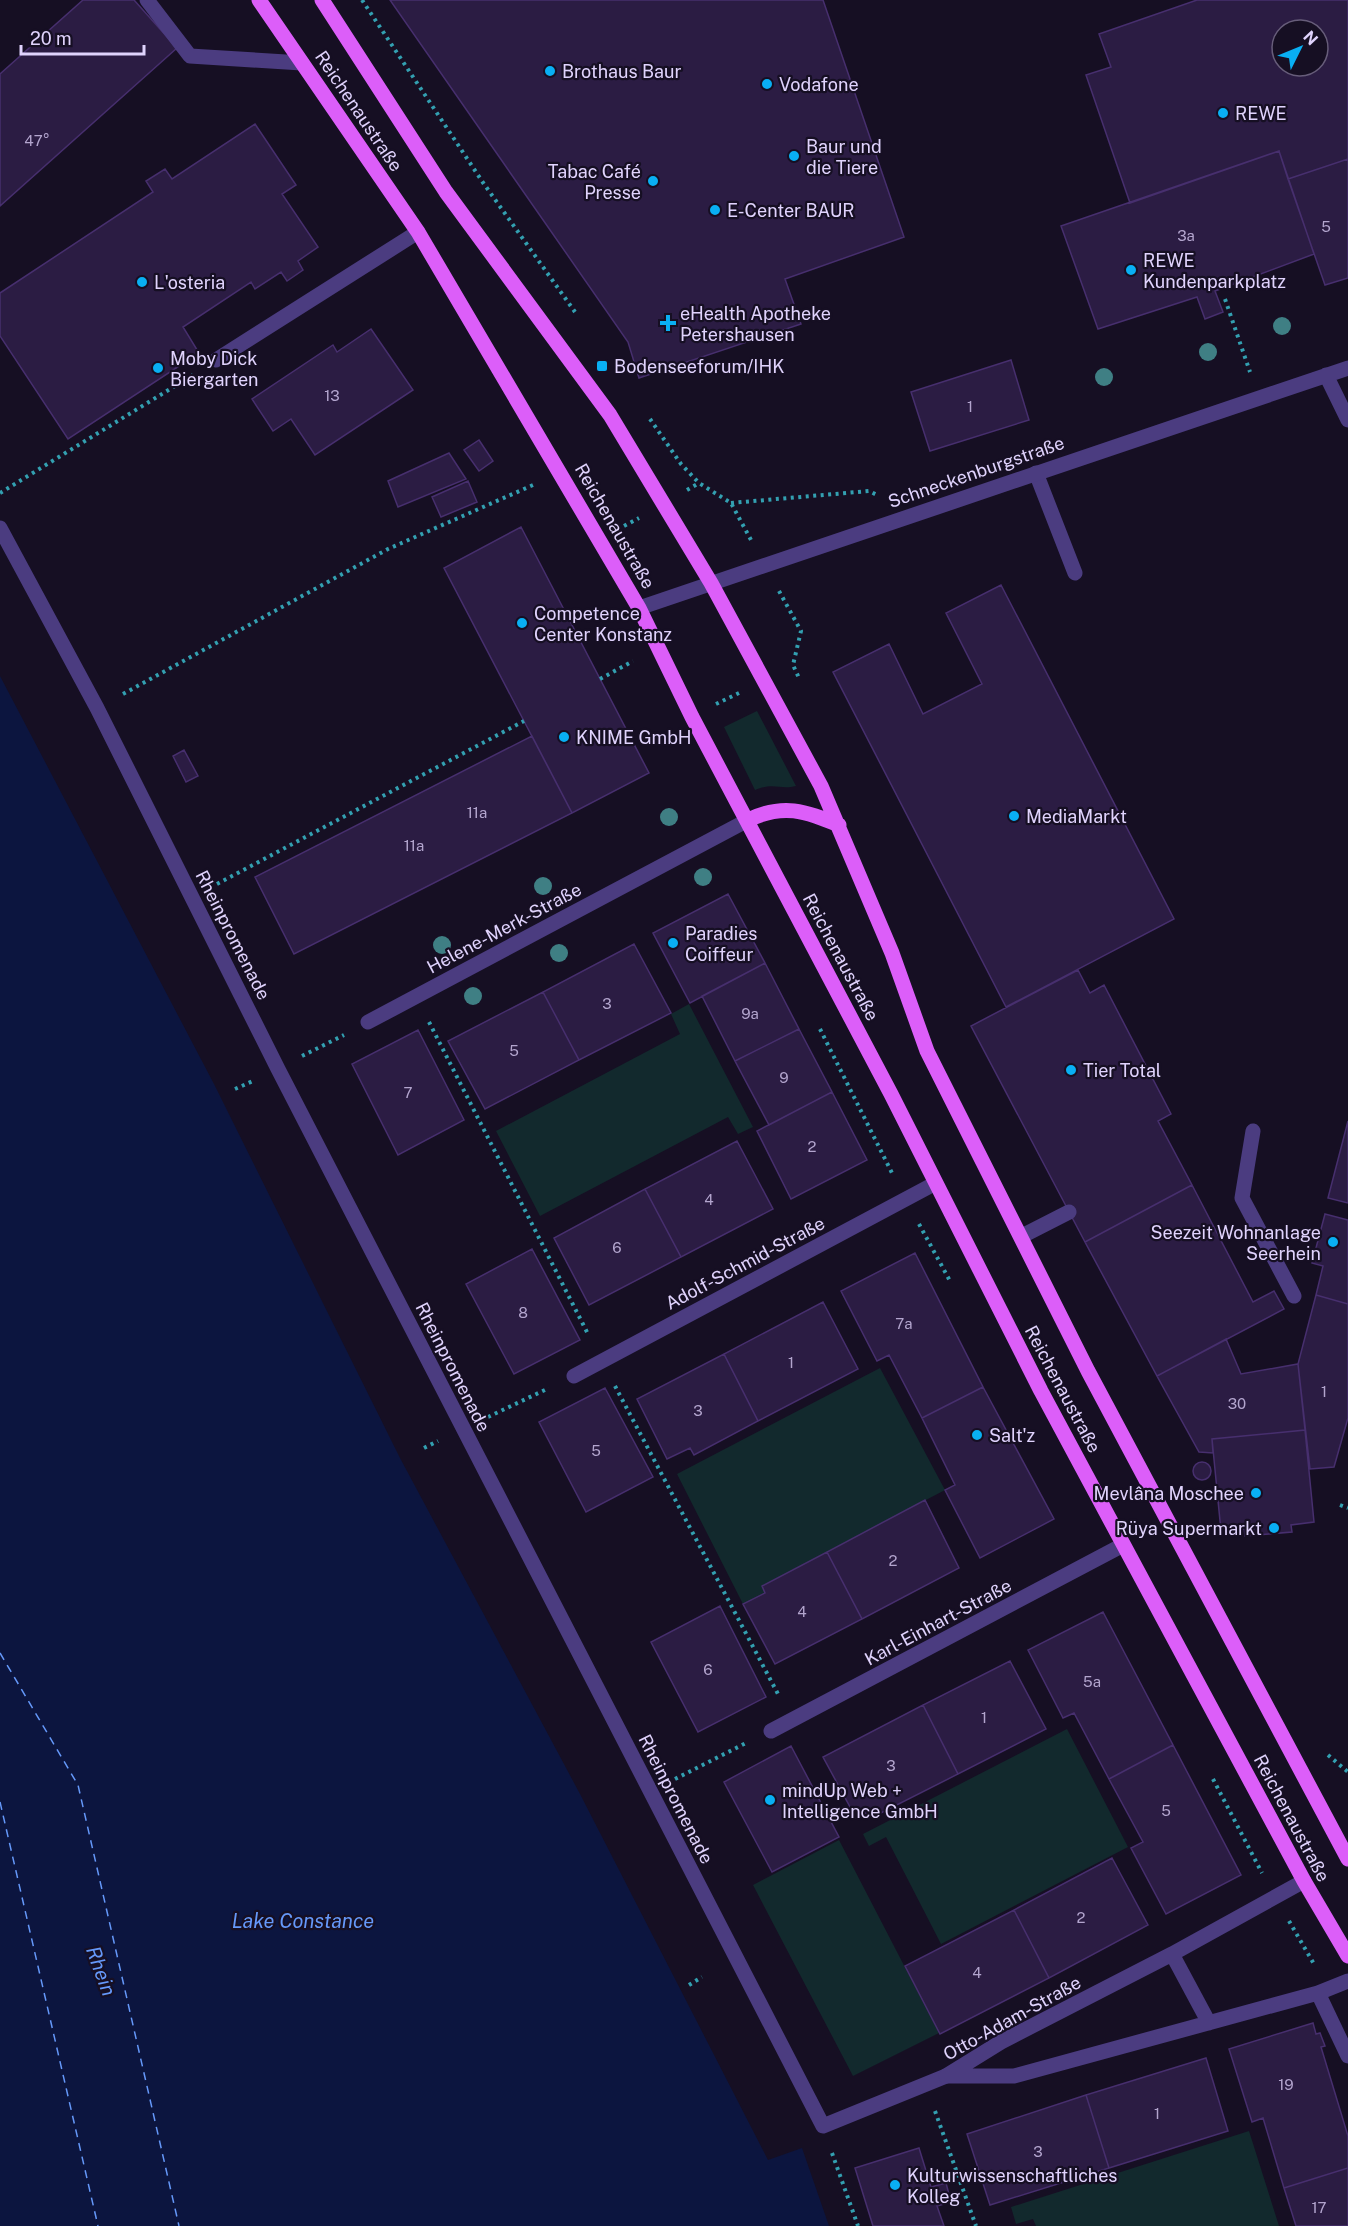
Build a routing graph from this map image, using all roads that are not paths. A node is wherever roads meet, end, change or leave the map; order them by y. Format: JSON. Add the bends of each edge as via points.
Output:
{"nodes":[{"id":1,"x":147,"y":0,"type":"edge"},
{"id":2,"x":259,"y":0,"type":"edge"},
{"id":3,"x":322,"y":0,"type":"edge"},
{"id":4,"x":302,"y":63,"type":"junction"},
{"id":5,"x":418,"y":232,"type":"junction"},
{"id":6,"x":216,"y":360,"type":"dead end"},
{"id":7,"x":1348,"y":368,"type":"edge"},
{"id":8,"x":1326,"y":375,"type":"junction"},
{"id":9,"x":1348,"y":420,"type":"edge"},
{"id":10,"x":1036,"y":473,"type":"junction"},
{"id":11,"x":0,"y":528,"type":"edge"},
{"id":12,"x":1075,"y":573,"type":"dead end"},
{"id":13,"x":711,"y":583,"type":"junction"},
{"id":14,"x":639,"y":608,"type":"junction"},
{"id":15,"x":748,"y":820,"type":"junction"},
{"id":16,"x":839,"y":825,"type":"junction"},
{"id":17,"x":368,"y":1022,"type":"road end"},
{"id":18,"x":1253,"y":1131,"type":"dead end"},
{"id":19,"x":934,"y":1184,"type":"junction"},
{"id":20,"x":1069,"y":1212,"type":"dead end"},
{"id":21,"x":1022,"y":1236,"type":"junction"},
{"id":22,"x":1294,"y":1296,"type":"dead end"},
{"id":23,"x":574,"y":1376,"type":"road end"},
{"id":24,"x":1123,"y":1545,"type":"junction"},
{"id":25,"x":771,"y":1731,"type":"road end"},
{"id":26,"x":1348,"y":1858,"type":"edge"},
{"id":27,"x":1304,"y":1881,"type":"junction"},
{"id":28,"x":1172,"y":1954,"type":"junction"},
{"id":29,"x":1348,"y":1956,"type":"edge"},
{"id":30,"x":1348,"y":1981,"type":"edge"},
{"id":31,"x":1318,"y":1993,"type":"junction"},
{"id":32,"x":1209,"y":2023,"type":"junction"},
{"id":33,"x":1348,"y":2056,"type":"edge"},
{"id":34,"x":946,"y":2076,"type":"junction"}],
"edges":[{"from":1,"to":4,"type":"street","via":[[190,56]]},
{"from":2,"to":4,"type":"main road","name":"Reichenaustraße"},
{"from":3,"to":13,"type":"main road","name":"Reichenaustraße","via":[[446,192],[610,415]]},
{"from":4,"to":5,"type":"main road","name":"Reichenaustraße"},
{"from":5,"to":6,"type":"street"},
{"from":5,"to":14,"type":"main road","name":"Reichenaustraße"},
{"from":7,"to":8,"type":"street","name":"Schneckenburgstraße"},
{"from":8,"to":9,"type":"street"},
{"from":8,"to":10,"type":"street","name":"Schneckenburgstraße"},
{"from":10,"to":12,"type":"street"},
{"from":10,"to":13,"type":"street","name":"Schneckenburgstraße"},
{"from":11,"to":34,"type":"street","name":"Rheinpromenade","via":[[97,708],[278,1069],[823,2126]]},
{"from":13,"to":14,"type":"street","name":"Schneckenburgstraße"},
{"from":13,"to":16,"type":"main road","name":"Reichenaustraße"},
{"from":14,"to":15,"type":"main road","name":"Reichenaustraße"},
{"from":15,"to":16,"type":"main road","via":[[768,811],[801,810]]},
{"from":15,"to":17,"type":"street","name":"Helene-Merk-Straße"},
{"from":15,"to":19,"type":"main road","name":"Reichenaustraße"},
{"from":16,"to":21,"type":"main road","name":"Reichenaustraße","via":[[927,1051]]},
{"from":18,"to":22,"type":"street","via":[[1242,1198]]},
{"from":19,"to":23,"type":"street","name":"Adolf-Schmid-Straße"},
{"from":19,"to":24,"type":"main road","name":"Reichenaustraße"},
{"from":20,"to":21,"type":"street"},
{"from":21,"to":26,"type":"main road","name":"Reichenaustraße","via":[[1088,1371]]},
{"from":24,"to":25,"type":"street","name":"Karl-Einhart-Straße"},
{"from":24,"to":27,"type":"main road","name":"Reichenaustraße"},
{"from":27,"to":28,"type":"street","name":"Otto-Adam-Straße"},
{"from":27,"to":29,"type":"main road","name":"Reichenaustraße"},
{"from":28,"to":32,"type":"street"},
{"from":28,"to":34,"type":"street","name":"Otto-Adam-Straße","via":[[1001,2042]]},
{"from":30,"to":31,"type":"street","name":"Otto-Adam-Straße"},
{"from":31,"to":32,"type":"street","name":"Otto-Adam-Straße"},
{"from":31,"to":33,"type":"street"},
{"from":32,"to":34,"type":"street","name":"Otto-Adam-Straße","via":[[1014,2076]]}]}
